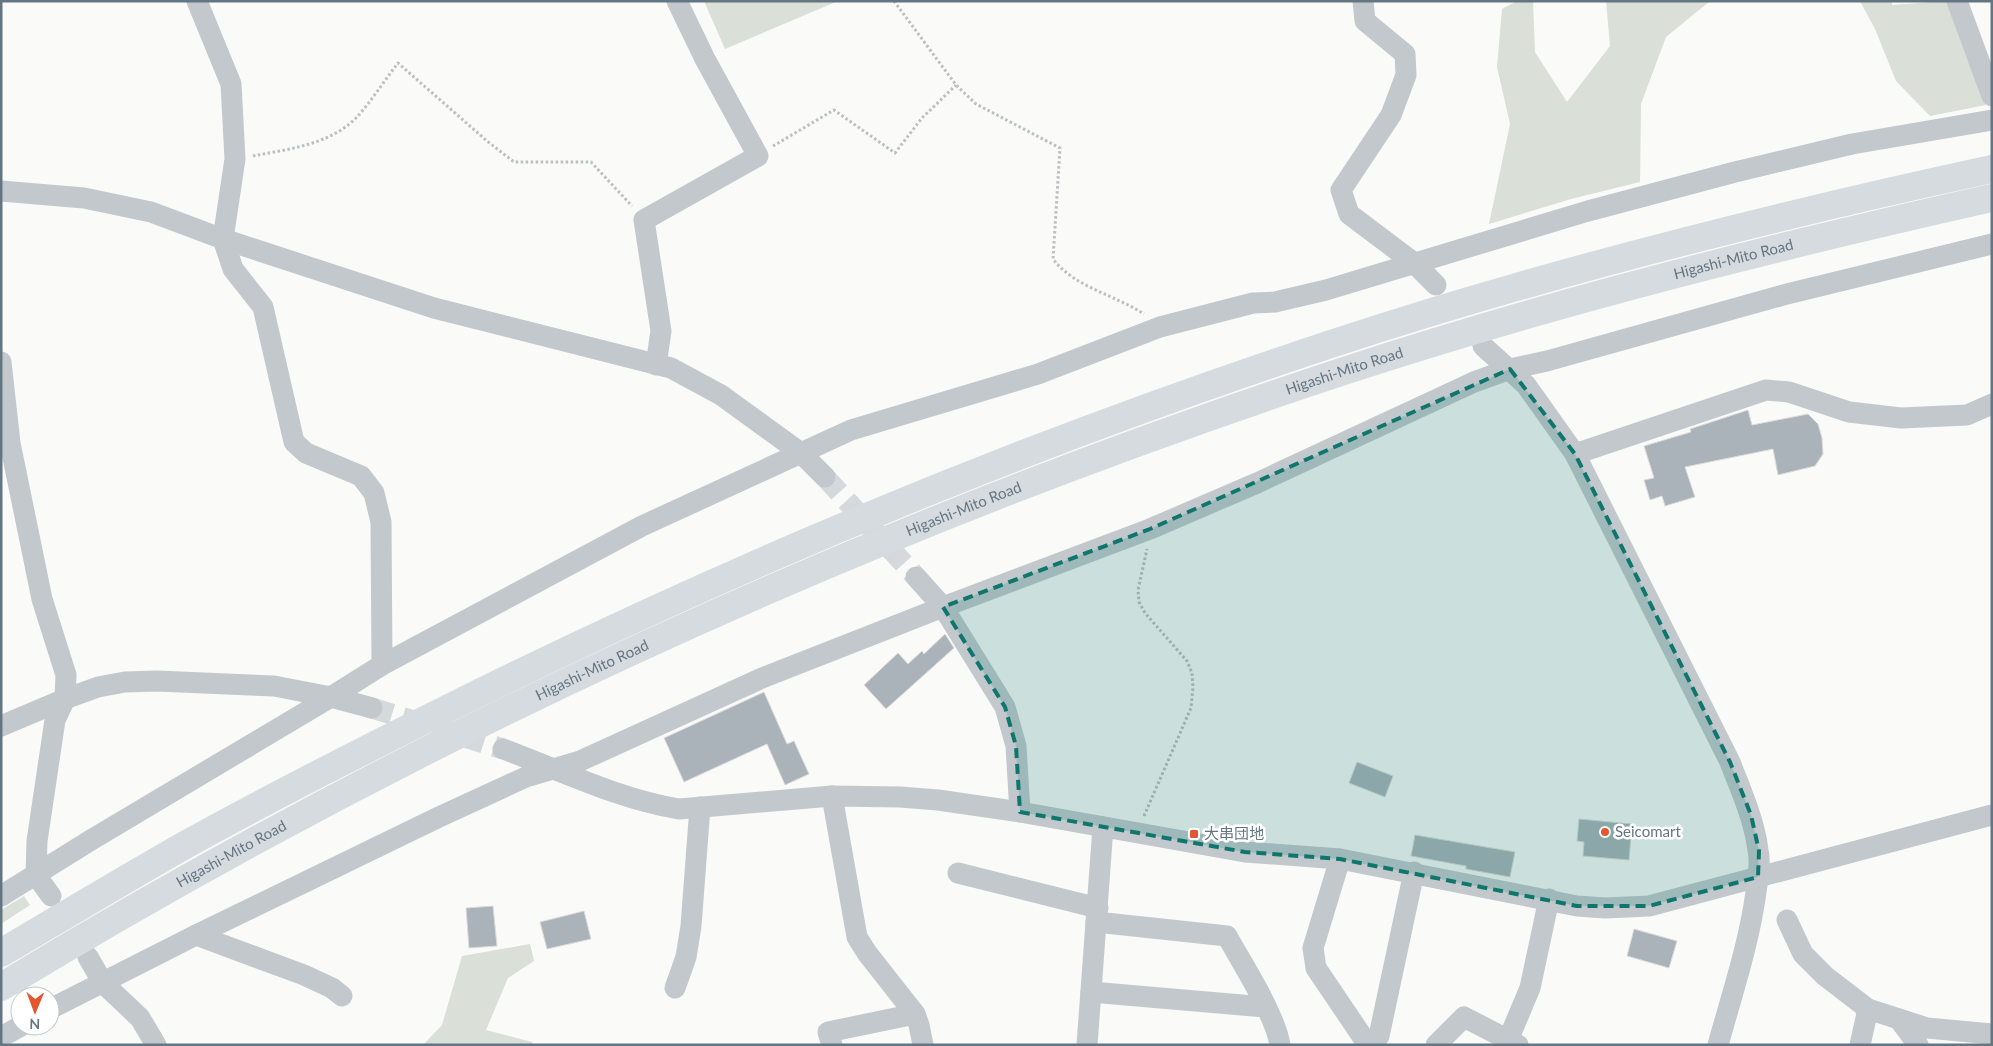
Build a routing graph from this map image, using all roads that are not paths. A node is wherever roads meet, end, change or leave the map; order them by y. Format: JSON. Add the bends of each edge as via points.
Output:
{"nodes":[{"id":1,"x":197,"y":1,"type":"edge"},
{"id":2,"x":677,"y":1,"type":"edge"},
{"id":3,"x":1363,"y":1,"type":"edge"},
{"id":4,"x":1957,"y":1,"type":"edge"},
{"id":5,"x":1992,"y":96,"type":"edge"},
{"id":6,"x":1992,"y":120,"type":"edge"},
{"id":7,"x":1992,"y":169,"type":"edge"},
{"id":8,"x":1,"y":191,"type":"edge"},
{"id":9,"x":1992,"y":198,"type":"edge"},
{"id":10,"x":223,"y":239,"type":"junction"},
{"id":11,"x":1992,"y":244,"type":"edge"},
{"id":12,"x":1414,"y":263,"type":"junction"},
{"id":13,"x":1436,"y":285,"type":"dead end"},
{"id":14,"x":1483,"y":346,"type":"dead end"},
{"id":15,"x":1,"y":362,"type":"edge"},
{"id":16,"x":656,"y":365,"type":"junction"},
{"id":17,"x":1510,"y":368,"type":"junction"},
{"id":18,"x":1992,"y":404,"type":"edge"},
{"id":19,"x":801,"y":453,"type":"junction"},
{"id":20,"x":1575,"y":454,"type":"junction"},
{"id":21,"x":825,"y":477,"type":"tunnel mouth"},
{"id":22,"x":916,"y":577,"type":"tunnel mouth"},
{"id":23,"x":942,"y":607,"type":"junction"},
{"id":24,"x":382,"y":665,"type":"junction"},
{"id":25,"x":331,"y":697,"type":"junction"},
{"id":26,"x":65,"y":698,"type":"junction"},
{"id":27,"x":372,"y":708,"type":"tunnel mouth"},
{"id":28,"x":1,"y":726,"type":"edge"},
{"id":29,"x":503,"y":749,"type":"tunnel mouth"},
{"id":30,"x":556,"y":768,"type":"junction"},
{"id":31,"x":832,"y":796,"type":"junction"},
{"id":32,"x":700,"y":807,"type":"junction"},
{"id":33,"x":1020,"y":812,"type":"junction"},
{"id":34,"x":1992,"y":815,"type":"edge"},
{"id":35,"x":1103,"y":827,"type":"junction"},
{"id":36,"x":1340,"y":859,"type":"junction"},
{"id":37,"x":1414,"y":872,"type":"junction"},
{"id":38,"x":958,"y":873,"type":"dead end"},
{"id":39,"x":36,"y":874,"type":"junction"},
{"id":40,"x":1758,"y":877,"type":"junction"},
{"id":41,"x":1,"y":896,"type":"edge"},
{"id":42,"x":51,"y":896,"type":"dead end"},
{"id":43,"x":1549,"y":899,"type":"junction"},
{"id":44,"x":1097,"y":915,"type":"junction"},
{"id":45,"x":1787,"y":920,"type":"dead end"},
{"id":46,"x":196,"y":935,"type":"junction"},
{"id":47,"x":1,"y":953,"type":"edge"},
{"id":48,"x":88,"y":956,"type":"dead end"},
{"id":49,"x":103,"y":983,"type":"junction"},
{"id":50,"x":1,"y":987,"type":"edge"},
{"id":51,"x":675,"y":988,"type":"dead end"},
{"id":52,"x":1091,"y":992,"type":"junction"},
{"id":53,"x":342,"y":996,"type":"dead end"},
{"id":54,"x":60,"y":1004,"type":"edge"},
{"id":55,"x":1265,"y":1007,"type":"junction"},
{"id":56,"x":1868,"y":1009,"type":"junction"},
{"id":57,"x":915,"y":1014,"type":"junction"},
{"id":58,"x":1899,"y":1019,"type":"junction"},
{"id":59,"x":1992,"y":1034,"type":"edge"},
{"id":60,"x":1511,"y":1043,"type":"edge"},
{"id":61,"x":156,"y":1045,"type":"edge"},
{"id":62,"x":832,"y":1045,"type":"edge"},
{"id":63,"x":923,"y":1045,"type":"edge"},
{"id":64,"x":1087,"y":1045,"type":"edge"},
{"id":65,"x":1280,"y":1045,"type":"edge"},
{"id":66,"x":1369,"y":1045,"type":"edge"},
{"id":67,"x":1436,"y":1045,"type":"edge"},
{"id":68,"x":1718,"y":1045,"type":"edge"},
{"id":69,"x":1860,"y":1045,"type":"edge"},
{"id":70,"x":1918,"y":1045,"type":"edge"}],
"edges":[{"from":1,"to":10,"type":"street","via":[[231,84],[234,159]]},
{"from":2,"to":16,"type":"street","via":[[758,156],[644,220],[661,331]]},
{"from":3,"to":12,"type":"street","via":[[1365,21],[1405,54],[1406,75],[1391,114],[1341,190],[1349,214]]},
{"from":4,"to":5,"type":"street"},
{"from":6,"to":12,"type":"street","via":[[1852,144],[1735,172],[1588,211]]},
{"from":7,"to":47,"type":"highway","name":"Higashi-Mito Road","via":[[1697,237],[1488,295],[1336,342],[1052,442],[858,520],[696,590],[538,664],[189,843]]},
{"from":8,"to":10,"type":"street","via":[[84,198],[151,212]]},
{"from":9,"to":50,"type":"highway","name":"Higashi-Mito Road","via":[[1694,268],[1498,323],[1339,373],[1063,470],[870,547],[551,690],[383,773],[199,872]]},
{"from":10,"to":16,"type":"street","via":[[434,308]]},
{"from":10,"to":24,"type":"street","via":[[233,269],[263,307],[294,442],[306,453],[360,476],[374,493],[381,522]]},
{"from":11,"to":17,"type":"street","via":[[1787,294],[1546,361]]},
{"from":12,"to":13,"type":"street"},
{"from":12,"to":19,"type":"street","via":[[1326,290],[1275,302],[1253,303],[1160,327],[1038,374],[851,430]]},
{"from":14,"to":17,"type":"street"},
{"from":15,"to":26,"type":"street","via":[[10,442],[42,599],[66,675]]},
{"from":16,"to":19,"type":"street","via":[[670,368],[721,395]]},
{"from":17,"to":20,"type":"street","via":[[1526,385]]},
{"from":17,"to":23,"type":"street","via":[[1150,529]]},
{"from":18,"to":20,"type":"street","via":[[1967,415],[1901,418],[1849,412],[1789,392],[1766,390]]},
{"from":19,"to":21,"type":"street"},
{"from":19,"to":24,"type":"street","via":[[642,526]]},
{"from":20,"to":40,"type":"street","via":[[1730,762],[1751,815],[1759,851]]},
{"from":22,"to":23,"type":"street"},
{"from":23,"to":30,"type":"street","via":[[762,678],[580,761]]},
{"from":23,"to":33,"type":"street","via":[[1005,707],[1016,746]]},
{"from":24,"to":25,"type":"street"},
{"from":25,"to":26,"type":"street","via":[[274,686],[157,680],[125,682]]},
{"from":25,"to":27,"type":"street"},
{"from":25,"to":39,"type":"street"},
{"from":26,"to":28,"type":"street"},
{"from":26,"to":39,"type":"street","via":[[55,720],[36,841]]},
{"from":29,"to":30,"type":"street"},
{"from":30,"to":32,"type":"street","via":[[659,806],[678,809]]},
{"from":30,"to":46,"type":"street","via":[[526,777],[439,817]]},
{"from":31,"to":32,"type":"street"},
{"from":31,"to":33,"type":"street","via":[[900,796]]},
{"from":31,"to":57,"type":"street","via":[[857,937]]},
{"from":32,"to":51,"type":"street","via":[[691,926],[686,957]]},
{"from":33,"to":35,"type":"street"},
{"from":34,"to":40,"type":"street"},
{"from":35,"to":36,"type":"street","via":[[1245,852]]},
{"from":35,"to":44,"type":"street"},
{"from":36,"to":37,"type":"street"},
{"from":36,"to":66,"type":"street","via":[[1313,948],[1316,968]]},
{"from":37,"to":43,"type":"street"},
{"from":37,"to":66,"type":"street","via":[[1380,1036]]},
{"from":38,"to":44,"type":"street"},
{"from":39,"to":41,"type":"street"},
{"from":39,"to":42,"type":"street"},
{"from":40,"to":43,"type":"street","via":[[1649,906],[1605,908]]},
{"from":40,"to":68,"type":"street","via":[[1749,935]]},
{"from":43,"to":60,"type":"street","via":[[1530,988]]},
{"from":44,"to":52,"type":"street"},
{"from":44,"to":55,"type":"street","via":[[1227,936]]},
{"from":45,"to":56,"type":"street","via":[[1803,954],[1825,976]]},
{"from":46,"to":49,"type":"street"},
{"from":46,"to":53,"type":"street","via":[[304,975]]},
{"from":48,"to":49,"type":"street"},
{"from":49,"to":54,"type":"street"},
{"from":49,"to":61,"type":"street","via":[[140,1018]]},
{"from":52,"to":55,"type":"street"},
{"from":52,"to":64,"type":"street"},
{"from":55,"to":65,"type":"street","via":[[1278,1033]]},
{"from":56,"to":58,"type":"street"},
{"from":56,"to":69,"type":"street"},
{"from":57,"to":62,"type":"street","via":[[828,1032]]},
{"from":57,"to":63,"type":"street"},
{"from":58,"to":59,"type":"street","via":[[1927,1028]]},
{"from":58,"to":70,"type":"street"},
{"from":60,"to":67,"type":"street","via":[[1464,1017]]}]}
